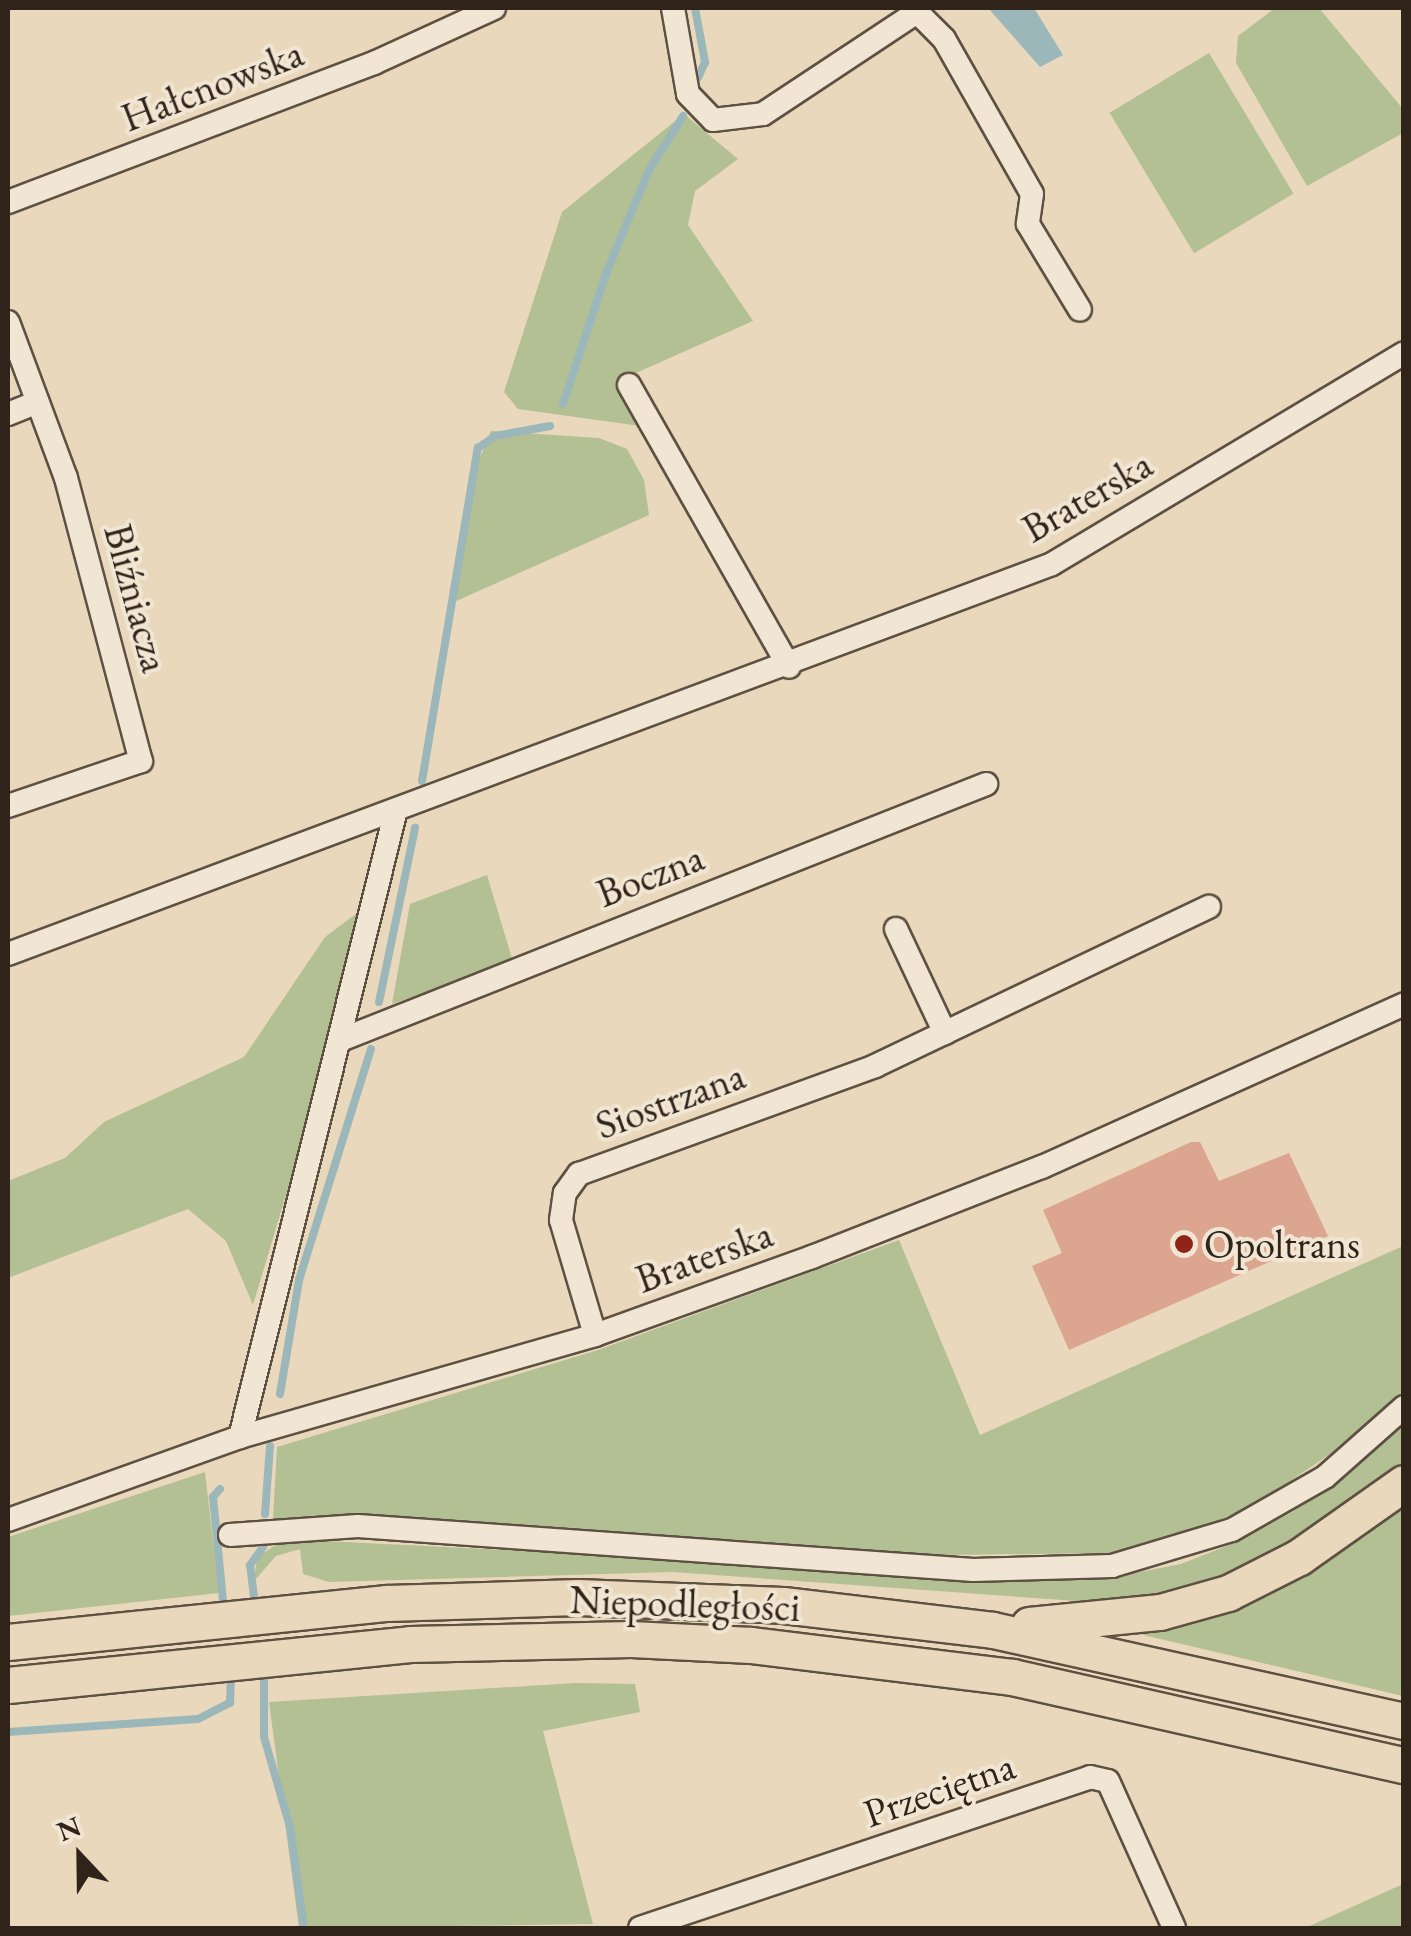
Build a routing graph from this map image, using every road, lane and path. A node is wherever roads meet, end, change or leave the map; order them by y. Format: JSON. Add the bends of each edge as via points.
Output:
{"nodes":[{"id":1,"x":494,"y":8,"type":"edge"},
{"id":2,"x":673,"y":8,"type":"edge"},
{"id":3,"x":8,"y":202,"type":"edge"},
{"id":4,"x":1080,"y":310,"type":"dead end"},
{"id":5,"x":8,"y":322,"type":"edge"},
{"id":6,"x":1404,"y":353,"type":"edge"},
{"id":7,"x":629,"y":384,"type":"dead end"},
{"id":8,"x":38,"y":402,"type":"junction"},
{"id":9,"x":8,"y":414,"type":"edge"},
{"id":10,"x":789,"y":667,"type":"junction"},
{"id":11,"x":986,"y":784,"type":"dead end"},
{"id":12,"x":8,"y":806,"type":"edge"},
{"id":13,"x":395,"y":814,"type":"junction"},
{"id":14,"x":1209,"y":907,"type":"dead end"},
{"id":15,"x":896,"y":929,"type":"dead end"},
{"id":16,"x":8,"y":954,"type":"edge"},
{"id":17,"x":1404,"y":1004,"type":"edge"},
{"id":18,"x":944,"y":1033,"type":"junction"},
{"id":19,"x":343,"y":1039,"type":"junction"},
{"id":20,"x":595,"y":1335,"type":"junction"},
{"id":21,"x":1404,"y":1407,"type":"edge"},
{"id":22,"x":240,"y":1437,"type":"junction"},
{"id":23,"x":1404,"y":1483,"type":"edge"},
{"id":24,"x":8,"y":1520,"type":"edge"},
{"id":25,"x":230,"y":1535,"type":"dead end"},
{"id":26,"x":993,"y":1630,"type":"junction"},
{"id":27,"x":8,"y":1642,"type":"edge"},
{"id":28,"x":8,"y":1686,"type":"edge"},
{"id":29,"x":1404,"y":1721,"type":"edge"},
{"id":30,"x":1352,"y":1752,"type":"junction"},
{"id":31,"x":1404,"y":1765,"type":"edge"},
{"id":32,"x":1404,"y":1774,"type":"edge"},
{"id":33,"x":640,"y":1928,"type":"edge"},
{"id":34,"x":1174,"y":1928,"type":"edge"}],
"edges":[{"from":1,"to":3,"type":"street","name":"Hałcnowska","via":[[374,63]]},
{"from":2,"to":4,"type":"street","via":[[688,94],[713,120],[764,114],[917,12],[944,39],[1032,194],[1028,224]]},
{"from":5,"to":8,"type":"street","name":"Bliźniacza"},
{"from":6,"to":10,"type":"street","name":"Braterska","via":[[1052,564]]},
{"from":7,"to":10,"type":"street"},
{"from":8,"to":9,"type":"street"},
{"from":8,"to":12,"type":"street","name":"Bliźniacza","via":[[141,761]]},
{"from":10,"to":13,"type":"street","name":"Braterska"},
{"from":11,"to":19,"type":"street","name":"Boczna"},
{"from":13,"to":16,"type":"street","name":"Braterska"},
{"from":13,"to":19,"type":"street"},
{"from":14,"to":18,"type":"street","name":"Siostrzana"},
{"from":15,"to":18,"type":"street"},
{"from":17,"to":20,"type":"street","name":"Braterska","via":[[1042,1167]]},
{"from":18,"to":20,"type":"street","name":"Siostrzana","via":[[580,1174],[564,1193],[561,1220]]},
{"from":19,"to":22,"type":"street"},
{"from":20,"to":22,"type":"street","name":"Braterska"},
{"from":21,"to":25,"type":"street","via":[[1325,1477],[1232,1530],[1112,1566],[972,1570],[358,1526]]},
{"from":22,"to":24,"type":"street","name":"Braterska"},
{"from":23,"to":26,"type":"highway","via":[[1300,1557],[1228,1593],[1160,1612]]},
{"from":26,"to":27,"type":"highway","name":"Niepodległości","via":[[784,1605],[626,1598],[272,1614]]},
{"from":26,"to":29,"type":"highway"},
{"from":28,"to":30,"type":"highway","name":"Niepodległości","via":[[276,1655],[631,1639],[876,1656],[1136,1701]]},
{"from":30,"to":31,"type":"highway"},
{"from":30,"to":32,"type":"highway"},
{"from":33,"to":34,"type":"street","name":"Przeciętna","via":[[1090,1777],[1108,1781]]}]}
